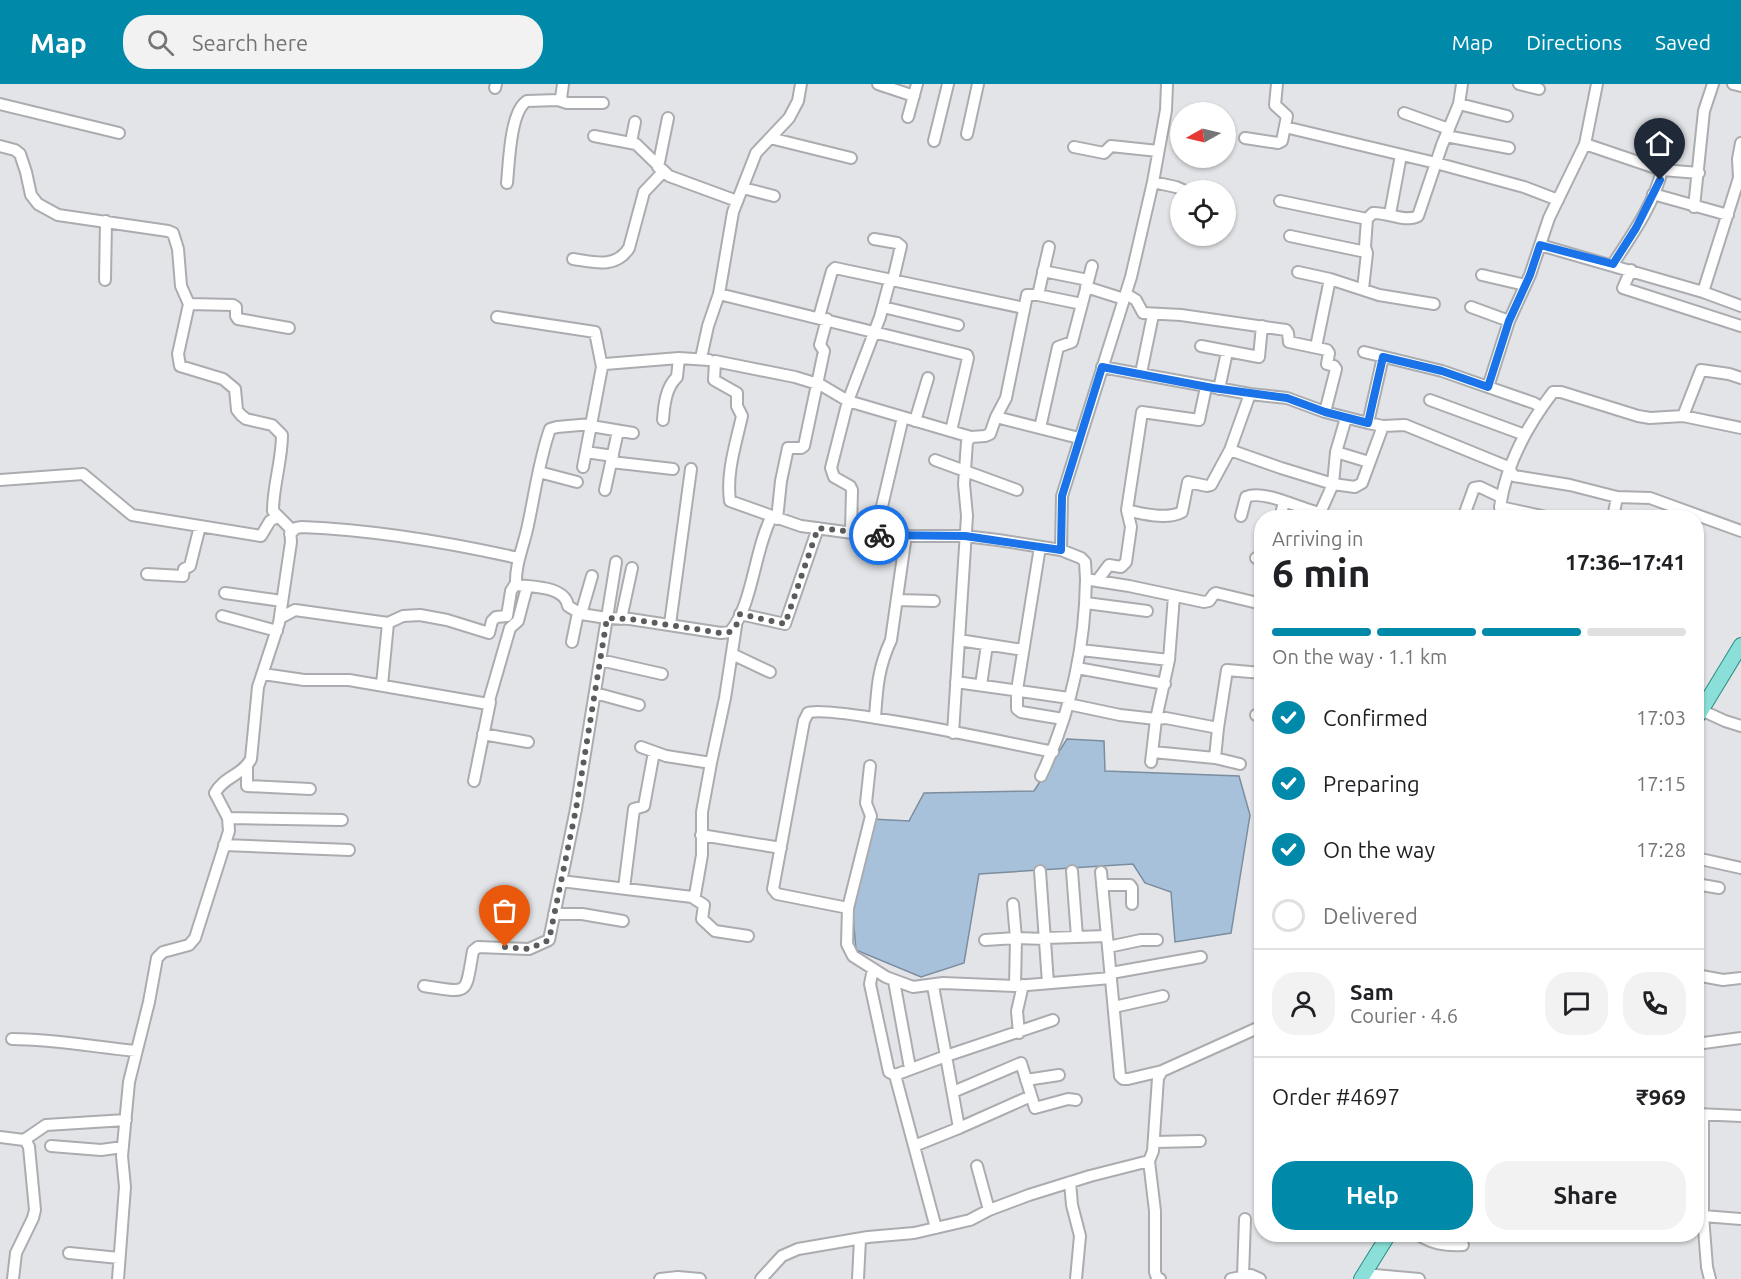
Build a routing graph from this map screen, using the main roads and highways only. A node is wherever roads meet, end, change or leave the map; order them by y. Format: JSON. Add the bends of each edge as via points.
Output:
{"nodes":[{"id":1,"x":1741,"y":645,"type":"edge"},
{"id":2,"x":1704,"y":706,"type":"edge"},
{"id":3,"x":1384,"y":1242,"type":"edge"},
{"id":4,"x":1362,"y":1276,"type":"edge"}],
"edges":[{"from":1,"to":2,"type":"main road"},
{"from":3,"to":4,"type":"main road"}]}
